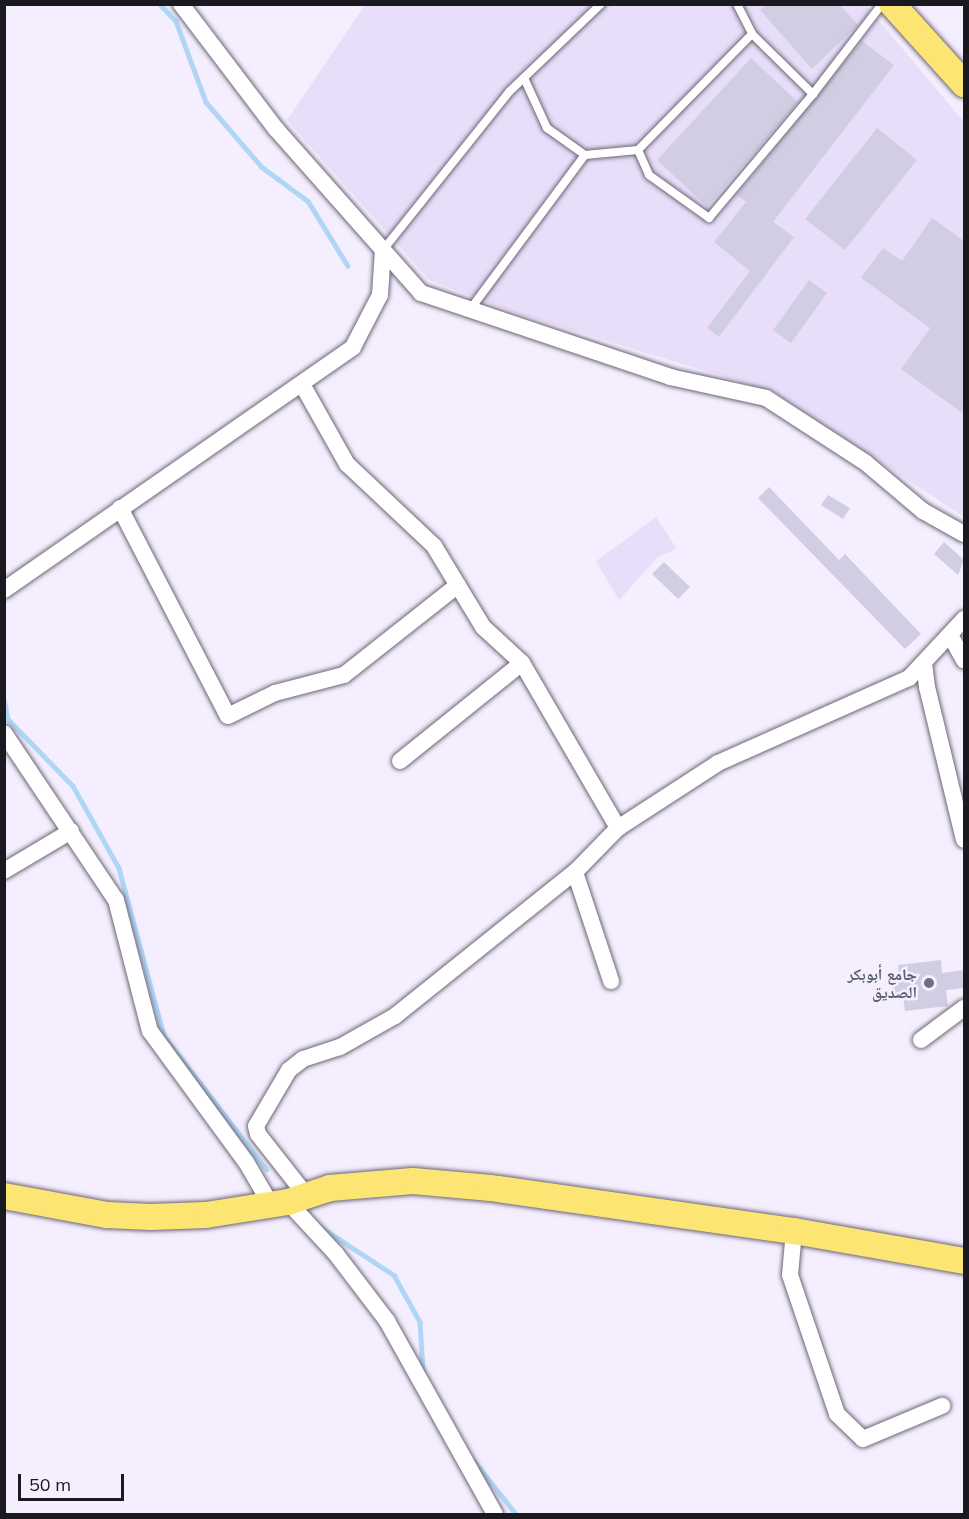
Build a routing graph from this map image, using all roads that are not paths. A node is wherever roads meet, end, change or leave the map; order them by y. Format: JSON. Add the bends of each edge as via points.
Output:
{"nodes":[{"id":1,"x":181,"y":4,"type":"edge"},
{"id":2,"x":601,"y":4,"type":"edge"},
{"id":3,"x":737,"y":4,"type":"edge"},
{"id":4,"x":882,"y":4,"type":"edge"},
{"id":5,"x":892,"y":4,"type":"edge"},
{"id":6,"x":915,"y":4,"type":"edge"},
{"id":7,"x":752,"y":34,"type":"junction"},
{"id":8,"x":964,"y":58,"type":"edge"},
{"id":9,"x":524,"y":78,"type":"junction"},
{"id":10,"x":964,"y":84,"type":"edge"},
{"id":11,"x":813,"y":94,"type":"junction"},
{"id":12,"x":638,"y":150,"type":"junction"},
{"id":13,"x":585,"y":155,"type":"junction"},
{"id":14,"x":383,"y":250,"type":"junction"},
{"id":15,"x":468,"y":311,"type":"junction"},
{"id":16,"x":303,"y":386,"type":"junction"},
{"id":17,"x":120,"y":508,"type":"junction"},
{"id":18,"x":964,"y":534,"type":"edge"},
{"id":19,"x":458,"y":585,"type":"junction"},
{"id":20,"x":4,"y":590,"type":"edge"},
{"id":21,"x":964,"y":619,"type":"edge"},
{"id":22,"x":950,"y":635,"type":"junction"},
{"id":23,"x":964,"y":660,"type":"edge"},
{"id":24,"x":522,"y":663,"type":"junction"},
{"id":25,"x":924,"y":663,"type":"junction"},
{"id":26,"x":4,"y":733,"type":"edge"},
{"id":27,"x":400,"y":761,"type":"dead end"},
{"id":28,"x":618,"y":828,"type":"junction"},
{"id":29,"x":71,"y":831,"type":"junction"},
{"id":30,"x":964,"y":835,"type":"edge"},
{"id":31,"x":4,"y":871,"type":"edge"},
{"id":32,"x":575,"y":872,"type":"junction"},
{"id":33,"x":611,"y":981,"type":"dead end"},
{"id":34,"x":964,"y":1008,"type":"edge"},
{"id":35,"x":921,"y":1040,"type":"dead end"},
{"id":36,"x":4,"y":1196,"type":"edge"},
{"id":37,"x":288,"y":1199,"type":"junction"},
{"id":38,"x":794,"y":1231,"type":"junction"},
{"id":39,"x":964,"y":1261,"type":"edge"},
{"id":40,"x":942,"y":1406,"type":"dead end"},
{"id":41,"x":495,"y":1515,"type":"edge"}],
"edges":[{"from":1,"to":14,"type":"street","via":[[276,129]]},
{"from":2,"to":9,"type":"lane"},
{"from":3,"to":7,"type":"lane"},
{"from":4,"to":11,"type":"lane"},
{"from":5,"to":10,"type":"main road"},
{"from":6,"to":8,"type":"main road"},
{"from":7,"to":11,"type":"lane"},
{"from":7,"to":12,"type":"lane"},
{"from":9,"to":13,"type":"lane","via":[[548,128]]},
{"from":9,"to":14,"type":"lane"},
{"from":11,"to":12,"type":"lane","via":[[709,218],[649,175]]},
{"from":12,"to":13,"type":"lane"},
{"from":13,"to":15,"type":"lane"},
{"from":14,"to":15,"type":"street","via":[[421,293]]},
{"from":14,"to":16,"type":"street","via":[[380,295],[353,347]]},
{"from":15,"to":18,"type":"street","via":[[670,377],[766,398],[866,463],[923,511]]},
{"from":16,"to":17,"type":"street"},
{"from":16,"to":19,"type":"street","via":[[348,464],[434,546]]},
{"from":17,"to":19,"type":"street","via":[[228,716],[275,693],[344,675]]},
{"from":17,"to":20,"type":"street"},
{"from":19,"to":24,"type":"street","via":[[483,627]]},
{"from":21,"to":22,"type":"street"},
{"from":22,"to":23,"type":"street"},
{"from":22,"to":25,"type":"street"},
{"from":24,"to":27,"type":"street"},
{"from":24,"to":28,"type":"street"},
{"from":25,"to":28,"type":"street","via":[[909,678],[718,763]]},
{"from":25,"to":30,"type":"street"},
{"from":26,"to":29,"type":"street"},
{"from":28,"to":32,"type":"street"},
{"from":29,"to":31,"type":"street"},
{"from":29,"to":37,"type":"street","via":[[116,900],[150,1031],[246,1162]]},
{"from":32,"to":33,"type":"street"},
{"from":32,"to":37,"type":"street","via":[[395,1016],[340,1047],[303,1059],[279,1082],[273,1099],[258,1117],[258,1134]]},
{"from":34,"to":35,"type":"street"},
{"from":36,"to":37,"type":"main road","via":[[107,1215],[151,1217],[206,1215]]},
{"from":37,"to":38,"type":"main road","via":[[372,1182],[413,1181],[491,1188]]},
{"from":37,"to":41,"type":"street","via":[[387,1321]]},
{"from":38,"to":39,"type":"main road"},
{"from":38,"to":40,"type":"street","via":[[790,1275],[837,1414],[863,1439]]}]}
